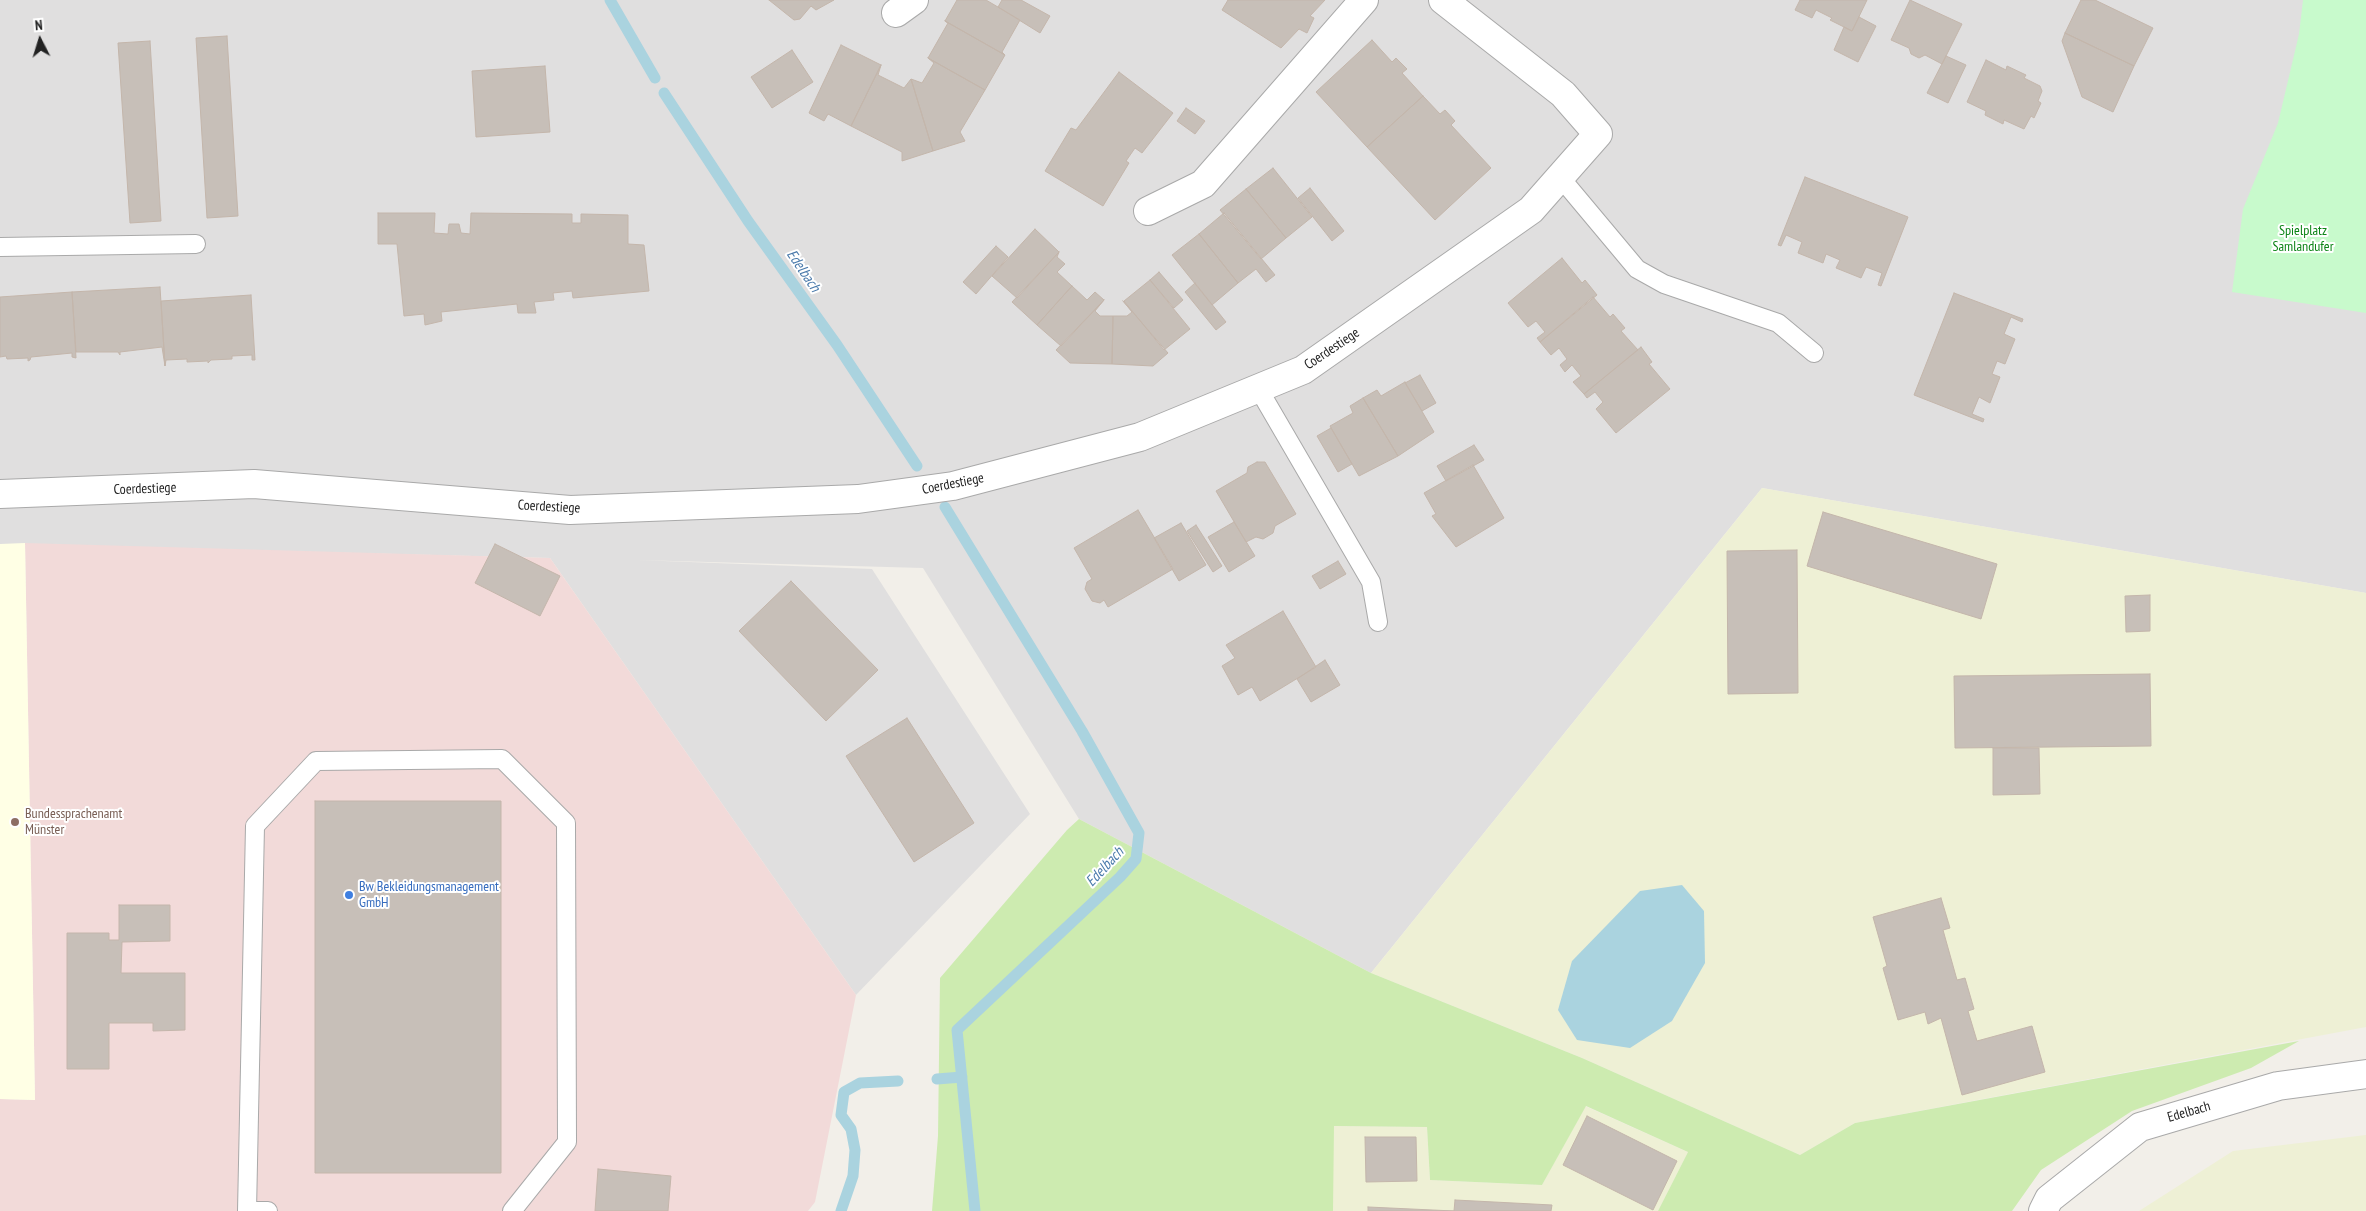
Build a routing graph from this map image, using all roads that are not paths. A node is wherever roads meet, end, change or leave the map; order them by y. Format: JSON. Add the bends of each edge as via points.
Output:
{"nodes":[{"id":1,"x":1364,"y":0,"type":"edge"},
{"id":2,"x":1443,"y":0,"type":"edge"},
{"id":3,"x":1560,"y":177,"type":"junction"},
{"id":4,"x":1148,"y":211,"type":"dead end"},
{"id":5,"x":196,"y":244,"type":"dead end"},
{"id":6,"x":0,"y":247,"type":"edge"},
{"id":7,"x":1814,"y":353,"type":"dead end"},
{"id":8,"x":1258,"y":388,"type":"junction"},
{"id":9,"x":0,"y":494,"type":"edge"},
{"id":10,"x":1378,"y":622,"type":"dead end"},
{"id":11,"x":2366,"y":1074,"type":"edge"},
{"id":12,"x":268,"y":1211,"type":"edge"},
{"id":13,"x":512,"y":1211,"type":"edge"},
{"id":14,"x":2042,"y":1211,"type":"edge"}],
"edges":[{"from":1,"to":4,"type":"street","via":[[1203,184]]},
{"from":2,"to":3,"type":"street","name":"Coerdestiege","via":[[1563,94],[1598,134]]},
{"from":3,"to":7,"type":"lane","via":[[1637,269],[1664,284],[1778,323]]},
{"from":3,"to":8,"type":"street","name":"Coerdestiege","via":[[1531,210],[1303,370]]},
{"from":5,"to":6,"type":"lane"},
{"from":8,"to":9,"type":"street","name":"Coerdestiege","via":[[1140,437],[953,486],[858,499],[570,510],[254,484]]},
{"from":8,"to":10,"type":"lane","via":[[1371,582]]},
{"from":11,"to":14,"type":"street","name":"Edelbach","via":[[2278,1086],[2140,1127],[2049,1199]]},
{"from":12,"to":13,"type":"lane","via":[[247,1211],[255,826],[316,761],[502,759],[566,823],[567,1142]]}]}
